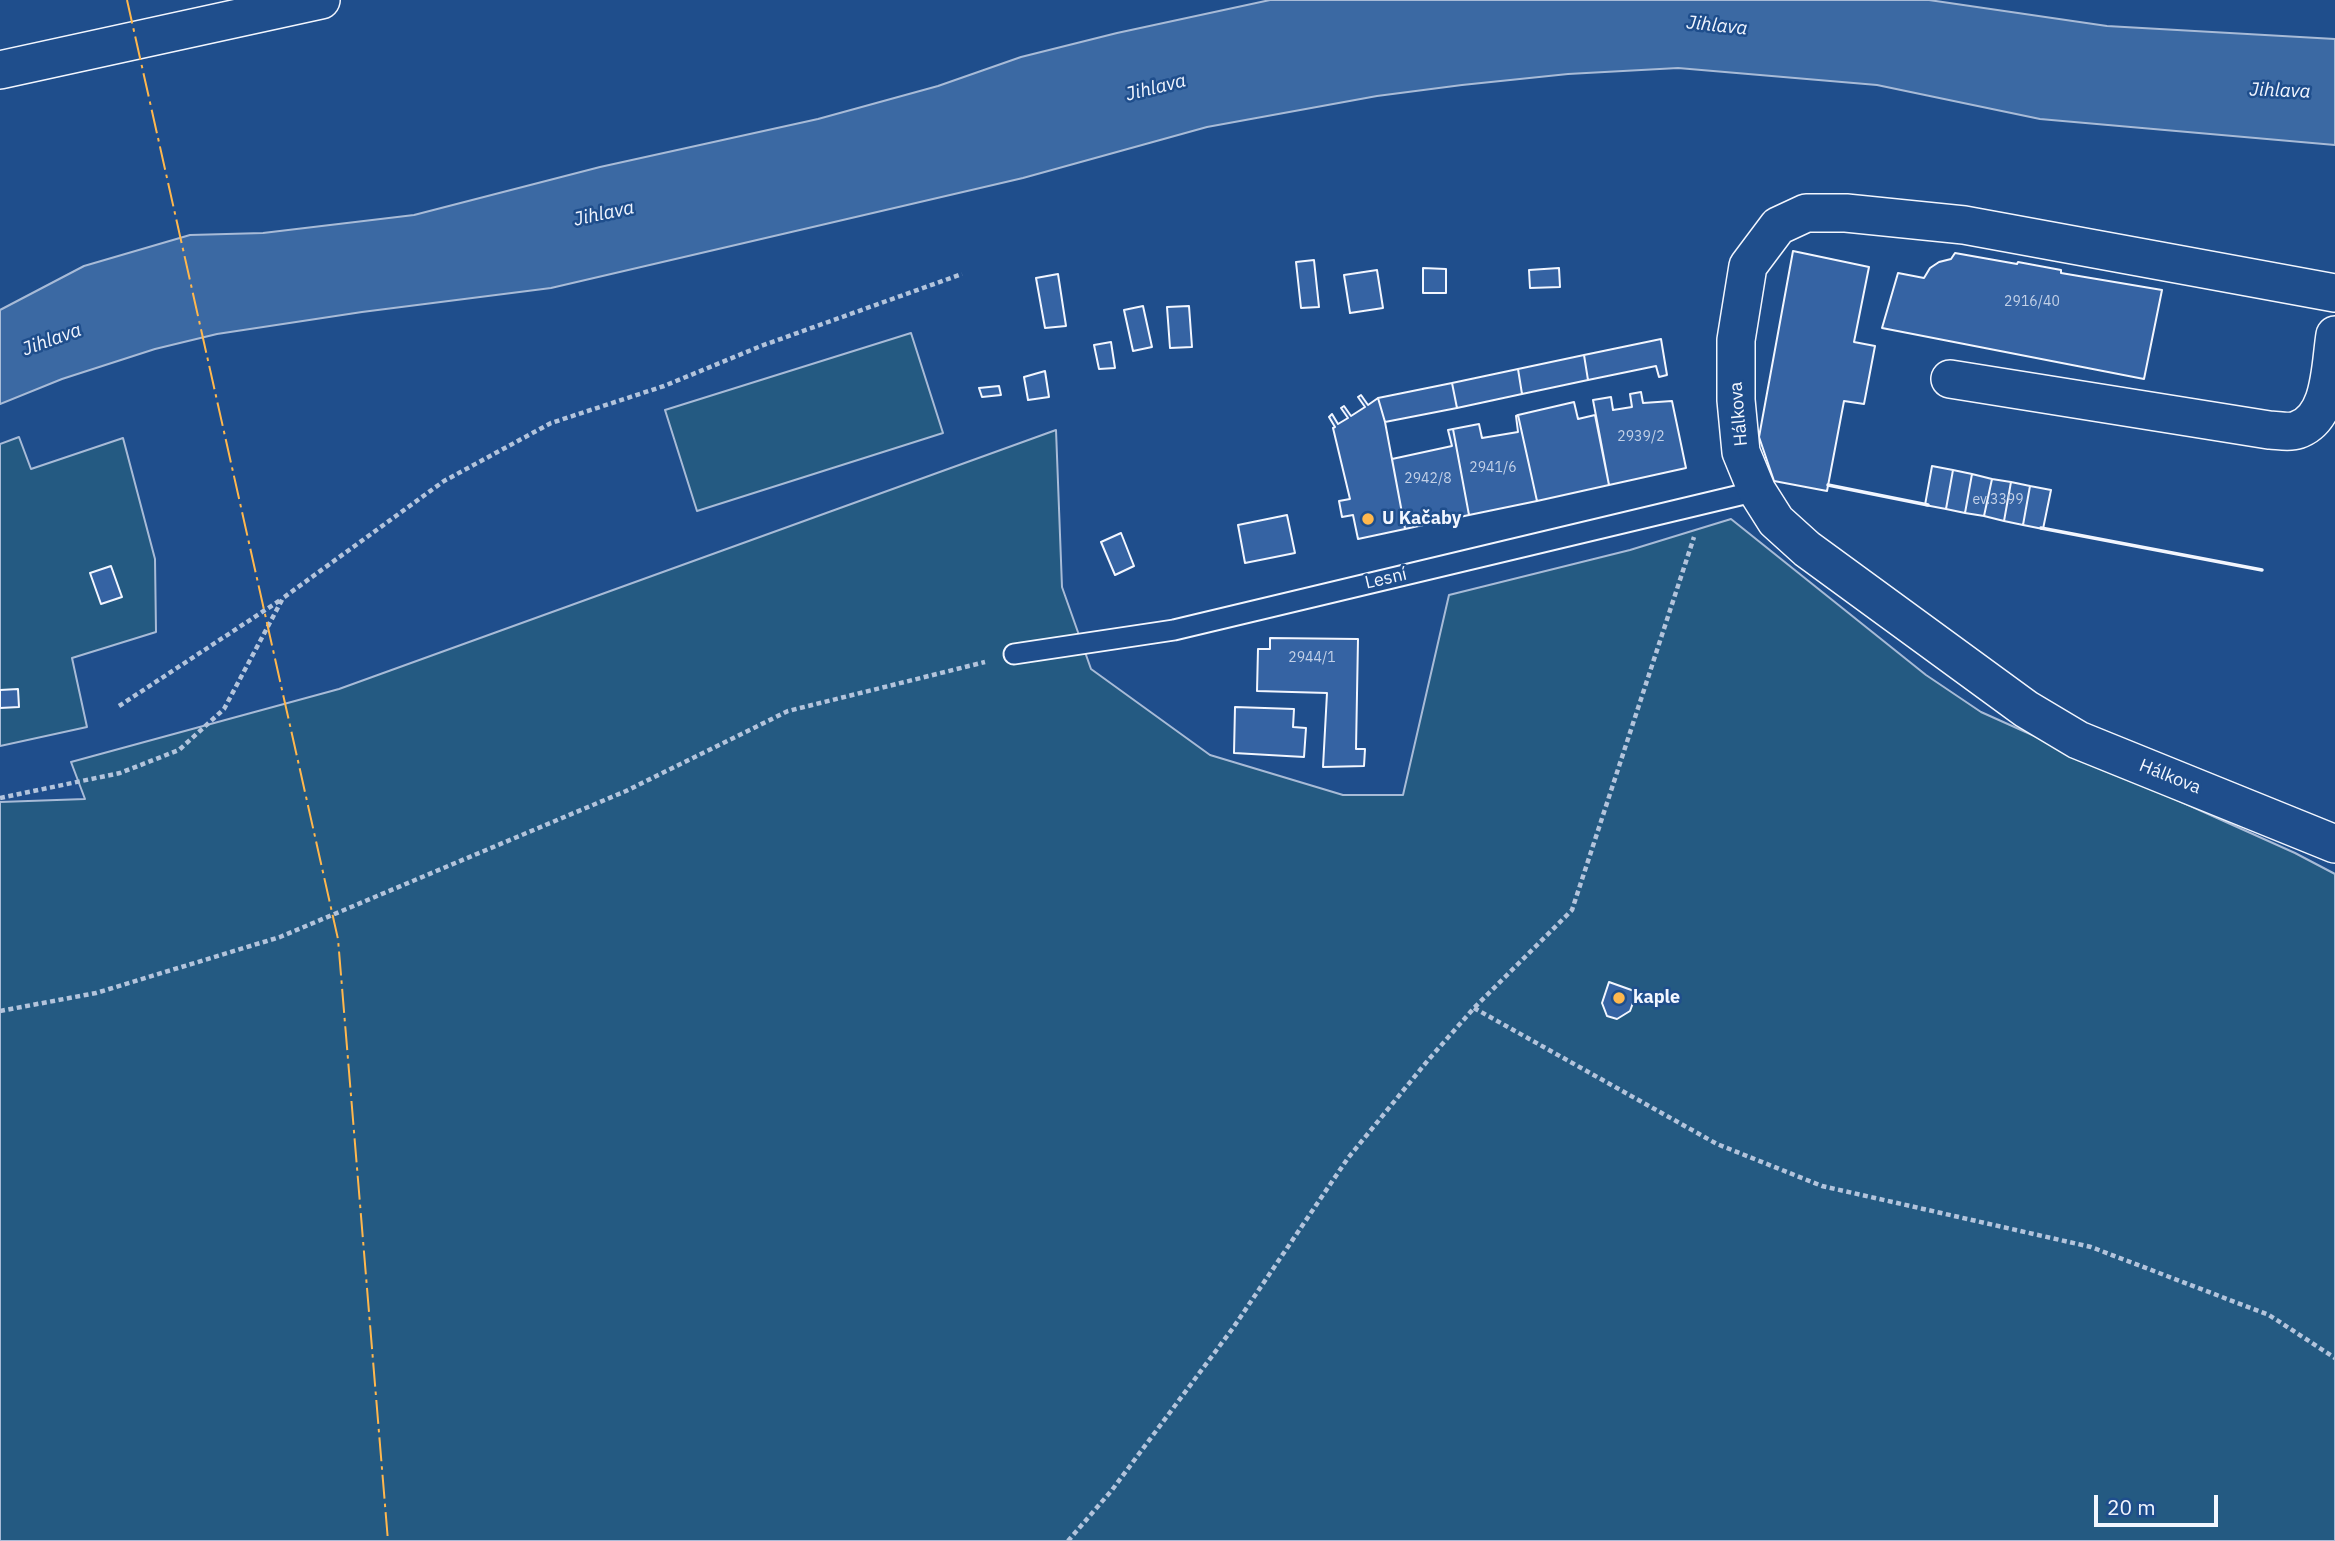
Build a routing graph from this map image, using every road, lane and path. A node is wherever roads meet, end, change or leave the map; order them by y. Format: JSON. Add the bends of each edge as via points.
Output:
{"nodes":[{"id":1,"x":321,"y":0,"type":"edge"},
{"id":2,"x":0,"y":70,"type":"edge"},
{"id":3,"x":962,"y":274,"type":"dead end"},
{"id":4,"x":2335,"y":293,"type":"edge"},
{"id":5,"x":2335,"y":335,"type":"edge"},
{"id":6,"x":1950,"y":379,"type":"dead end"},
{"id":7,"x":1757,"y":491,"type":"junction"},
{"id":8,"x":1705,"y":503,"type":"junction"},
{"id":9,"x":283,"y":598,"type":"junction"},
{"id":10,"x":1014,"y":654,"type":"joint"},
{"id":11,"x":119,"y":706,"type":"dead end"},
{"id":12,"x":0,"y":798,"type":"edge"},
{"id":13,"x":2335,"y":844,"type":"edge"},
{"id":14,"x":1474,"y":1008,"type":"junction"},
{"id":15,"x":0,"y":1012,"type":"edge"},
{"id":16,"x":2335,"y":1358,"type":"edge"},
{"id":17,"x":1068,"y":1541,"type":"edge"}],
"edges":[{"from":1,"to":2,"type":"street"},
{"from":3,"to":9,"type":"path","via":[[551,424],[444,481]]},
{"from":4,"to":7,"type":"street","name":"Hálkova","via":[[1964,225],[1805,213],[1778,226],[1748,266],[1736,340],[1736,400],[1741,452]]},
{"from":5,"to":6,"type":"street","via":[[2324,404],[2310,422],[2295,431]]},
{"from":7,"to":8,"type":"lane","name":"Lesní"},
{"from":7,"to":13,"type":"street","name":"Hálkova","via":[[1776,521],[1807,549],[2026,709],[2078,740]]},
{"from":8,"to":10,"type":"lane","name":"Lesní","via":[[1174,630]]},
{"from":8,"to":14,"type":"path","via":[[1572,910]]},
{"from":9,"to":11,"type":"path"},
{"from":9,"to":12,"type":"path","via":[[224,709],[179,750],[120,773]]},
{"from":10,"to":15,"type":"path","via":[[788,711],[626,791],[280,937],[96,993]]},
{"from":14,"to":16,"type":"path","via":[[1717,1144],[1822,1186],[2091,1247],[2269,1315]]},
{"from":14,"to":17,"type":"path","via":[[1348,1158],[1233,1328],[1112,1490]]}]}
